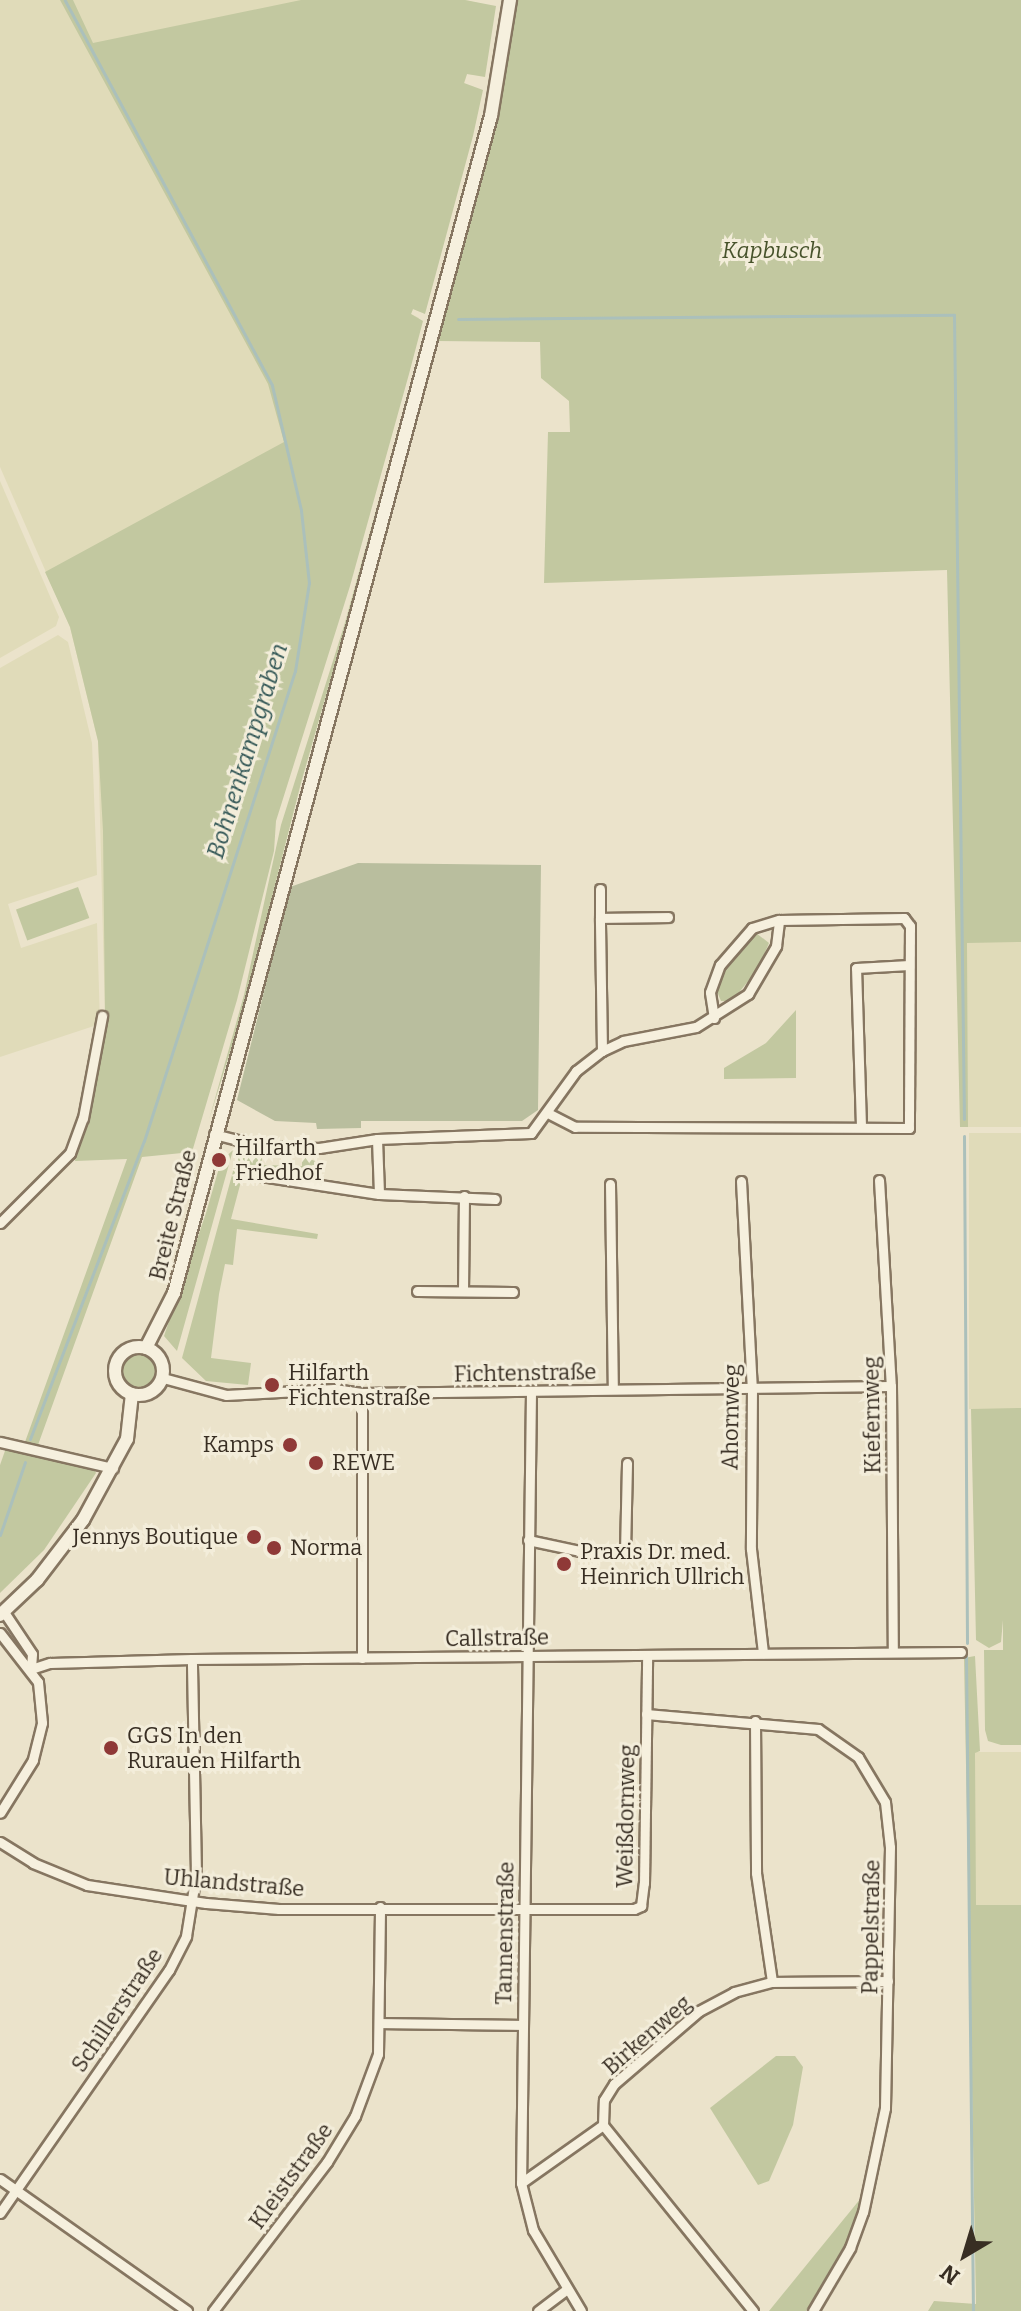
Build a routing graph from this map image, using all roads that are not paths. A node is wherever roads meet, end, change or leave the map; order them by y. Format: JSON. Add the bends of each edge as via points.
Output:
{"nodes":[{"id":1,"x":510,"y":0,"type":"edge"},
{"id":2,"x":600,"y":889,"type":"dead end"},
{"id":3,"x":668,"y":917,"type":"dead end"},
{"id":4,"x":600,"y":918,"type":"junction"},
{"id":5,"x":779,"y":920,"type":"junction"},
{"id":6,"x":909,"y":965,"type":"junction"},
{"id":7,"x":102,"y":1016,"type":"dead end"},
{"id":8,"x":714,"y":1018,"type":"junction"},
{"id":9,"x":602,"y":1051,"type":"junction"},
{"id":10,"x":549,"y":1114,"type":"junction"},
{"id":11,"x":861,"y":1126,"type":"junction"},
{"id":12,"x":214,"y":1134,"type":"junction"},
{"id":13,"x":377,"y":1139,"type":"junction"},
{"id":14,"x":261,"y":1176,"type":"dead end"},
{"id":15,"x":879,"y":1180,"type":"dead end"},
{"id":16,"x":741,"y":1181,"type":"dead end"},
{"id":17,"x":610,"y":1184,"type":"dead end"},
{"id":18,"x":379,"y":1194,"type":"junction"},
{"id":19,"x":464,"y":1196,"type":"junction"},
{"id":20,"x":495,"y":1199,"type":"dead end"},
{"id":21,"x":0,"y":1223,"type":"edge"},
{"id":22,"x":417,"y":1291,"type":"dead end"},
{"id":23,"x":463,"y":1291,"type":"junction"},
{"id":24,"x":513,"y":1292,"type":"dead end"},
{"id":25,"x":146,"y":1348,"type":"junction"},
{"id":26,"x":163,"y":1378,"type":"junction"},
{"id":27,"x":891,"y":1386,"type":"junction"},
{"id":28,"x":752,"y":1388,"type":"junction"},
{"id":29,"x":613,"y":1389,"type":"junction"},
{"id":30,"x":531,"y":1392,"type":"junction"},
{"id":31,"x":362,"y":1393,"type":"junction"},
{"id":32,"x":132,"y":1394,"type":"junction"},
{"id":33,"x":0,"y":1442,"type":"edge"},
{"id":34,"x":627,"y":1463,"type":"dead end"},
{"id":35,"x":113,"y":1468,"type":"junction"},
{"id":36,"x":528,"y":1540,"type":"junction"},
{"id":37,"x":2,"y":1613,"type":"edge"},
{"id":38,"x":0,"y":1633,"type":"edge"},
{"id":39,"x":893,"y":1651,"type":"junction"},
{"id":40,"x":961,"y":1652,"type":"dead end"},
{"id":41,"x":763,"y":1653,"type":"junction"},
{"id":42,"x":526,"y":1656,"type":"junction"},
{"id":43,"x":647,"y":1656,"type":"junction"},
{"id":44,"x":362,"y":1658,"type":"junction"},
{"id":45,"x":192,"y":1659,"type":"junction"},
{"id":46,"x":31,"y":1669,"type":"junction"},
{"id":47,"x":646,"y":1714,"type":"junction"},
{"id":48,"x":755,"y":1721,"type":"junction"},
{"id":49,"x":0,"y":1813,"type":"edge"},
{"id":50,"x":0,"y":1842,"type":"edge"},
{"id":51,"x":191,"y":1900,"type":"junction"},
{"id":52,"x":380,"y":1907,"type":"junction"},
{"id":53,"x":524,"y":1909,"type":"junction"},
{"id":54,"x":888,"y":1981,"type":"junction"},
{"id":55,"x":772,"y":1982,"type":"junction"},
{"id":56,"x":380,"y":2023,"type":"junction"},
{"id":57,"x":522,"y":2025,"type":"junction"},
{"id":58,"x":603,"y":2125,"type":"junction"},
{"id":59,"x":0,"y":2179,"type":"edge"},
{"id":60,"x":521,"y":2183,"type":"junction"},
{"id":61,"x":15,"y":2190,"type":"junction"},
{"id":62,"x":0,"y":2213,"type":"edge"},
{"id":63,"x":566,"y":2290,"type":"junction"},
{"id":64,"x":187,"y":2311,"type":"edge"},
{"id":65,"x":213,"y":2311,"type":"edge"},
{"id":66,"x":538,"y":2311,"type":"edge"},
{"id":67,"x":581,"y":2311,"type":"edge"},
{"id":68,"x":753,"y":2311,"type":"edge"},
{"id":69,"x":813,"y":2311,"type":"edge"}],
"edges":[{"from":1,"to":12,"type":"main road","name":"Breite Straße","via":[[491,116]]},
{"from":2,"to":4,"type":"street"},
{"from":3,"to":4,"type":"street"},
{"from":4,"to":9,"type":"street"},
{"from":5,"to":6,"type":"street","via":[[904,918],[910,926]]},
{"from":5,"to":8,"type":"street","via":[[766,968],[748,994]]},
{"from":5,"to":8,"type":"street","via":[[752,928],[720,965],[710,992]]},
{"from":6,"to":11,"type":"street","via":[[909,1128]]},
{"from":6,"to":11,"type":"street","via":[[856,968]]},
{"from":7,"to":21,"type":"street","via":[[83,1118],[70,1153]]},
{"from":8,"to":9,"type":"street"},
{"from":9,"to":10,"type":"street","via":[[576,1071]]},
{"from":10,"to":11,"type":"street","via":[[575,1127]]},
{"from":10,"to":13,"type":"street","via":[[531,1133],[519,1136]]},
{"from":12,"to":13,"type":"street","via":[[261,1146],[319,1148]]},
{"from":12,"to":25,"type":"main road","name":"Breite Straße","via":[[174,1293]]},
{"from":13,"to":18,"type":"street"},
{"from":14,"to":18,"type":"street"},
{"from":15,"to":27,"type":"street","name":"Kiefernweg"},
{"from":16,"to":28,"type":"street","name":"Ahornweg"},
{"from":17,"to":29,"type":"street"},
{"from":18,"to":19,"type":"street"},
{"from":19,"to":20,"type":"street"},
{"from":19,"to":23,"type":"street"},
{"from":22,"to":23,"type":"street"},
{"from":23,"to":24,"type":"street"},
{"from":25,"to":26,"type":"main road","via":[[159,1358]]},
{"from":25,"to":32,"type":"main road","via":[[128,1350],[116,1364],[118,1382]]},
{"from":26,"to":31,"type":"street","name":"Fichtenstraße","via":[[226,1395],[334,1389]]},
{"from":26,"to":32,"type":"main road","via":[[152,1392]]},
{"from":27,"to":28,"type":"street","name":"Fichtenstraße"},
{"from":27,"to":39,"type":"street","name":"Kiefernweg"},
{"from":28,"to":29,"type":"street","name":"Fichtenstraße"},
{"from":28,"to":41,"type":"street","name":"Ahornweg","via":[[750,1519]]},
{"from":29,"to":30,"type":"street","name":"Fichtenstraße"},
{"from":30,"to":31,"type":"street","name":"Fichtenstraße"},
{"from":30,"to":36,"type":"street","name":"Tannenstraße"},
{"from":31,"to":44,"type":"street"},
{"from":32,"to":35,"type":"main road","via":[[127,1439]]},
{"from":33,"to":35,"type":"street"},
{"from":34,"to":36,"type":"street","via":[[625,1552],[589,1553]]},
{"from":35,"to":37,"type":"main road","via":[[58,1554]]},
{"from":36,"to":42,"type":"street","name":"Tannenstraße"},
{"from":37,"to":46,"type":"street","via":[[32,1654]]},
{"from":38,"to":46,"type":"street"},
{"from":39,"to":40,"type":"street","name":"Callstraße"},
{"from":39,"to":41,"type":"street","name":"Callstraße","via":[[860,1656]]},
{"from":41,"to":43,"type":"street","name":"Callstraße"},
{"from":42,"to":43,"type":"street","name":"Callstraße"},
{"from":42,"to":44,"type":"street","name":"Callstraße"},
{"from":42,"to":53,"type":"street","name":"Tannenstraße"},
{"from":43,"to":47,"type":"street","name":"Weißdornweg"},
{"from":44,"to":45,"type":"street","name":"Callstraße"},
{"from":45,"to":46,"type":"street","name":"Callstraße","via":[[50,1663]]},
{"from":45,"to":51,"type":"street","name":"Schillerstraße","via":[[196,1874]]},
{"from":46,"to":49,"type":"street","via":[[42,1698],[40,1740]]},
{"from":47,"to":48,"type":"street","name":"Pappelstraße"},
{"from":47,"to":53,"type":"street","name":"Weißdornweg","via":[[641,1906]]},
{"from":48,"to":54,"type":"street","name":"Pappelstraße","via":[[818,1729],[858,1757],[878,1787],[890,1847]]},
{"from":48,"to":55,"type":"street","via":[[756,1873]]},
{"from":50,"to":51,"type":"street","name":"Uhlandstraße","via":[[33,1863],[87,1885]]},
{"from":51,"to":52,"type":"street","name":"Uhlandstraße","via":[[279,1909]]},
{"from":51,"to":61,"type":"street","name":"Schillerstraße","via":[[186,1936],[169,1970]]},
{"from":52,"to":53,"type":"street","name":"Uhlandstraße"},
{"from":52,"to":56,"type":"street","name":"Kleiststraße"},
{"from":53,"to":57,"type":"street","name":"Tannenstraße"},
{"from":54,"to":55,"type":"street","name":"Birkenweg"},
{"from":54,"to":69,"type":"street","name":"Pappelstraße","via":[[885,2108],[873,2180],[850,2248]]},
{"from":55,"to":58,"type":"street","name":"Birkenweg","via":[[734,1992],[699,2011],[614,2084],[604,2100]]},
{"from":56,"to":57,"type":"street"},
{"from":56,"to":65,"type":"street","name":"Kleiststraße","via":[[378,2054],[355,2116],[327,2162]]},
{"from":57,"to":60,"type":"street","name":"Tannenstraße"},
{"from":58,"to":60,"type":"street"},
{"from":58,"to":68,"type":"street"},
{"from":59,"to":61,"type":"street"},
{"from":60,"to":63,"type":"street","name":"Tannenstraße","via":[[533,2230]]},
{"from":61,"to":62,"type":"street","name":"Schillerstraße"},
{"from":61,"to":64,"type":"street"},
{"from":63,"to":66,"type":"street"},
{"from":63,"to":67,"type":"street","name":"Tannenstraße"}]}
